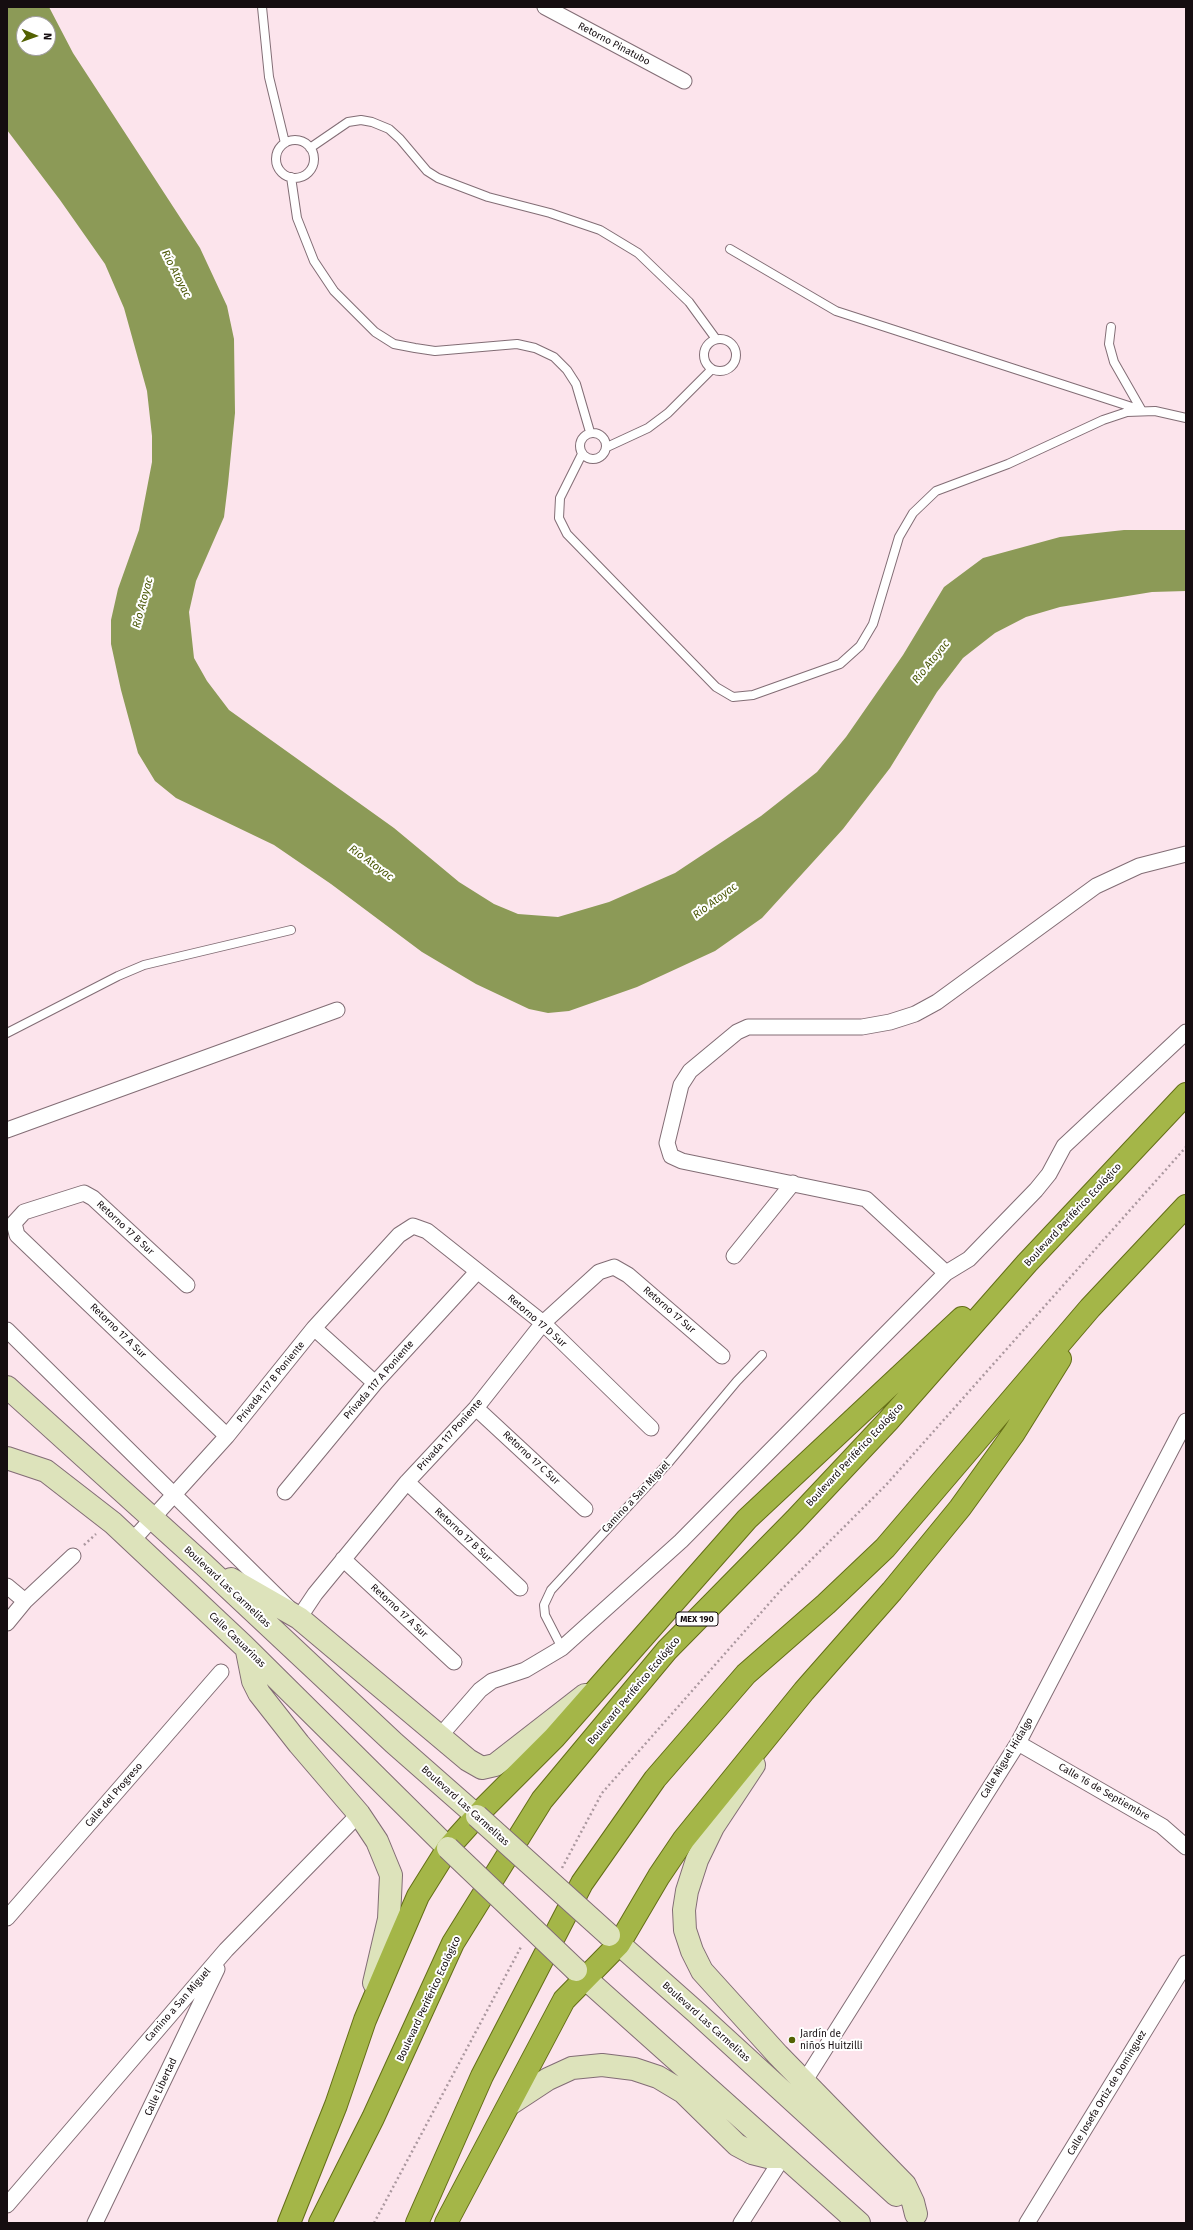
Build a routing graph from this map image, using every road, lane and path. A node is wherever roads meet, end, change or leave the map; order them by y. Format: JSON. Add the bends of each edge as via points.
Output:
{"nodes":[{"id":1,"x":262,"y":7,"type":"edge"},
{"id":2,"x":545,"y":7,"type":"edge"},
{"id":3,"x":684,"y":81,"type":"dead end"},
{"id":4,"x":284,"y":143,"type":"junction"},
{"id":5,"x":310,"y":148,"type":"junction"},
{"id":6,"x":291,"y":178,"type":"junction"},
{"id":7,"x":730,"y":249,"type":"dead end"},
{"id":8,"x":1111,"y":327,"type":"dead end"},
{"id":9,"x":716,"y":339,"type":"junction"},
{"id":10,"x":712,"y":369,"type":"junction"},
{"id":11,"x":1142,"y":411,"type":"junction"},
{"id":12,"x":1186,"y":418,"type":"edge"},
{"id":13,"x":590,"y":432,"type":"junction"},
{"id":14,"x":607,"y":448,"type":"junction"},
{"id":15,"x":582,"y":454,"type":"junction"},
{"id":16,"x":1186,"y":854,"type":"edge"},
{"id":17,"x":291,"y":930,"type":"dead end"},
{"id":18,"x":337,"y":1010,"type":"dead end"},
{"id":19,"x":1186,"y":1032,"type":"edge"},
{"id":20,"x":7,"y":1033,"type":"edge"},
{"id":21,"x":1186,"y":1094,"type":"edge"},
{"id":22,"x":7,"y":1130,"type":"edge"},
{"id":23,"x":793,"y":1183,"type":"junction"},
{"id":24,"x":1186,"y":1206,"type":"edge"},
{"id":25,"x":14,"y":1224,"type":"joint"},
{"id":26,"x":412,"y":1226,"type":"joint"},
{"id":27,"x":734,"y":1256,"type":"dead end"},
{"id":28,"x":1027,"y":1263,"type":"junction"},
{"id":29,"x":614,"y":1267,"type":"joint"},
{"id":30,"x":477,"y":1272,"type":"junction"},
{"id":31,"x":946,"y":1273,"type":"junction"},
{"id":32,"x":187,"y":1285,"type":"dead end"},
{"id":33,"x":1090,"y":1308,"type":"junction"},
{"id":34,"x":543,"y":1323,"type":"junction"},
{"id":35,"x":314,"y":1328,"type":"junction"},
{"id":36,"x":7,"y":1330,"type":"edge"},
{"id":37,"x":762,"y":1355,"type":"dead end"},
{"id":38,"x":722,"y":1356,"type":"dead end"},
{"id":39,"x":375,"y":1383,"type":"junction"},
{"id":40,"x":7,"y":1387,"type":"edge"},
{"id":41,"x":476,"y":1408,"type":"junction"},
{"id":42,"x":1186,"y":1421,"type":"edge"},
{"id":43,"x":651,"y":1428,"type":"dead end"},
{"id":44,"x":227,"y":1436,"type":"junction"},
{"id":45,"x":7,"y":1458,"type":"edge"},
{"id":46,"x":407,"y":1482,"type":"junction"},
{"id":47,"x":285,"y":1492,"type":"dead end"},
{"id":48,"x":175,"y":1494,"type":"junction"},
{"id":49,"x":585,"y":1509,"type":"dead end"},
{"id":50,"x":152,"y":1519,"type":"junction"},
{"id":51,"x":99,"y":1531,"type":"dead end"},
{"id":52,"x":132,"y":1541,"type":"junction"},
{"id":53,"x":73,"y":1556,"type":"joint"},
{"id":54,"x":343,"y":1559,"type":"junction"},
{"id":55,"x":203,"y":1564,"type":"junction"},
{"id":56,"x":7,"y":1586,"type":"edge"},
{"id":57,"x":520,"y":1588,"type":"dead end"},
{"id":58,"x":25,"y":1601,"type":"junction"},
{"id":59,"x":299,"y":1618,"type":"junction"},
{"id":60,"x":7,"y":1623,"type":"edge"},
{"id":61,"x":562,"y":1648,"type":"junction"},
{"id":62,"x":247,"y":1650,"type":"junction"},
{"id":63,"x":454,"y":1662,"type":"dead end"},
{"id":64,"x":221,"y":1672,"type":"dead end"},
{"id":65,"x":603,"y":1681,"type":"junction"},
{"id":66,"x":804,"y":1691,"type":"junction"},
{"id":67,"x":440,"y":1736,"type":"junction"},
{"id":68,"x":1018,"y":1743,"type":"junction"},
{"id":69,"x":359,"y":1814,"type":"junction"},
{"id":70,"x":477,"y":1816,"type":"junction"},
{"id":71,"x":1186,"y":1847,"type":"edge"},
{"id":72,"x":448,"y":1848,"type":"junction"},
{"id":73,"x":7,"y":1918,"type":"edge"},
{"id":74,"x":614,"y":1940,"type":"junction"},
{"id":75,"x":226,"y":1950,"type":"junction"},
{"id":76,"x":1186,"y":1963,"type":"edge"},
{"id":77,"x":580,"y":1975,"type":"junction"},
{"id":78,"x":365,"y":2020,"type":"junction"},
{"id":79,"x":804,"y":2082,"type":"junction"},
{"id":80,"x":510,"y":2104,"type":"junction"},
{"id":81,"x":783,"y":2157,"type":"junction"},
{"id":82,"x":7,"y":2205,"type":"edge"},
{"id":83,"x":920,"y":2218,"type":"edge"},
{"id":84,"x":95,"y":2223,"type":"edge"},
{"id":85,"x":289,"y":2223,"type":"edge"},
{"id":86,"x":320,"y":2223,"type":"edge"},
{"id":87,"x":417,"y":2223,"type":"edge"},
{"id":88,"x":446,"y":2223,"type":"edge"},
{"id":89,"x":741,"y":2223,"type":"edge"},
{"id":90,"x":859,"y":2223,"type":"edge"},
{"id":91,"x":1028,"y":2223,"type":"edge"}],
"edges":[{"from":1,"to":4,"type":"lane","via":[[269,77]]},
{"from":2,"to":3,"type":"street","name":"Retorno Pinatubo"},
{"from":4,"to":5,"type":"lane","via":[[299,140]]},
{"from":4,"to":6,"type":"lane","via":[[279,149],[277,163],[284,175]]},
{"from":5,"to":6,"type":"lane","via":[[313,155],[311,169]]},
{"from":5,"to":9,"type":"lane","via":[[348,122],[367,121],[389,129],[427,171],[438,178],[488,197],[550,213],[600,230],[638,254],[690,302]]},
{"from":6,"to":13,"type":"lane","via":[[297,218],[314,261],[334,291],[375,332],[394,344],[435,350],[517,344],[535,348],[554,357],[567,370],[576,384]]},
{"from":7,"to":11,"type":"lane","via":[[836,311]]},
{"from":8,"to":11,"type":"lane","via":[[1109,344],[1114,362]]},
{"from":9,"to":10,"type":"lane","via":[[706,347],[704,353]]},
{"from":9,"to":10,"type":"lane","via":[[728,341],[736,357],[730,367],[718,371]]},
{"from":10,"to":14,"type":"lane","via":[[668,413],[648,428]]},
{"from":11,"to":12,"type":"lane","via":[[1155,411]]},
{"from":11,"to":15,"type":"lane","via":[[1127,412],[1103,420],[1008,464],[936,491],[914,513],[899,537],[873,624],[860,646],[840,664],[753,695],[733,697],[716,687],[567,534],[558,518],[560,498]]},
{"from":13,"to":14,"type":"lane","via":[[598,433],[605,439]]},
{"from":13,"to":15,"type":"lane","via":[[582,437],[579,446]]},
{"from":14,"to":15,"type":"lane","via":[[602,457],[591,460]]},
{"from":16,"to":23,"type":"street","via":[[1139,866],[1096,886],[937,1002],[915,1014],[862,1027],[748,1027],[737,1032],[690,1071],[681,1085],[667,1143],[670,1156],[682,1161]]},
{"from":17,"to":20,"type":"lane","via":[[144,965]]},
{"from":18,"to":22,"type":"street"},
{"from":19,"to":31,"type":"street","via":[[1064,1146],[1050,1174],[969,1259]]},
{"from":21,"to":28,"type":"highway","name":"Boulevard Periférico Ecológico","number":"MEX 190"},
{"from":23,"to":27,"type":"street"},
{"from":23,"to":31,"type":"street","via":[[866,1199]]},
{"from":24,"to":33,"type":"highway"},
{"from":25,"to":32,"type":"street","name":"Retorno 17 B Sur","via":[[24,1212],[84,1193],[94,1198]]},
{"from":25,"to":44,"type":"street","name":"Retorno 17 A Sur","via":[[18,1234]]},
{"from":26,"to":30,"type":"street","name":"Retorno 17 D Sur","via":[[427,1231]]},
{"from":26,"to":35,"type":"street","name":"Privada 117 B Poniente","via":[[399,1236]]},
{"from":28,"to":65,"type":"highway","via":[[961,1319],[747,1519],[651,1631]]},
{"from":28,"to":86,"type":"highway","name":"Boulevard Periférico Ecológico","number":"MEX 190","via":[[888,1421],[667,1650],[542,1800],[453,1943],[374,2118]]},
{"from":29,"to":34,"type":"street","name":"Privada 117 Poniente","via":[[599,1272]]},
{"from":29,"to":38,"type":"street","name":"Retorno 17 Sur","via":[[628,1275]]},
{"from":30,"to":34,"type":"street","name":"Retorno 17 D Sur"},
{"from":30,"to":39,"type":"street","name":"Privada 117 A Poniente"},
{"from":31,"to":61,"type":"street","via":[[681,1540]]},
{"from":33,"to":66,"type":"highway","via":[[1036,1400],[960,1508],[892,1591]]},
{"from":33,"to":87,"type":"highway","via":[[885,1548],[746,1674],[655,1779],[582,1883],[482,2076]]},
{"from":34,"to":41,"type":"street","name":"Privada 117 Poniente"},
{"from":34,"to":43,"type":"street","name":"Retorno 17 D Sur"},
{"from":35,"to":39,"type":"street"},
{"from":35,"to":44,"type":"street","name":"Privada 117 B Poniente"},
{"from":36,"to":48,"type":"street"},
{"from":37,"to":61,"type":"lane","name":"Camino a San Miguel","via":[[670,1461],[551,1590],[544,1604],[545,1616]]},
{"from":39,"to":47,"type":"street","name":"Privada 117 A Poniente"},
{"from":40,"to":50,"type":"main road","name":"Boulevard Las Carmelitas"},
{"from":41,"to":46,"type":"street","name":"Privada 117 Poniente"},
{"from":41,"to":49,"type":"street","name":"Retorno 17 C Sur"},
{"from":42,"to":68,"type":"street","name":"Calle Miguel Hidalgo"},
{"from":44,"to":48,"type":"street","name":"Privada 117 B Poniente"},
{"from":45,"to":52,"type":"main road","name":"Calle Casuarinas","via":[[46,1471]]},
{"from":46,"to":54,"type":"street","name":"Privada 117 Poniente"},
{"from":46,"to":57,"type":"street","name":"Retorno 17 B Sur"},
{"from":48,"to":50,"type":"street","name":"Privada 117 B Poniente"},
{"from":48,"to":59,"type":"street"},
{"from":50,"to":52,"type":"street","name":"Privada 117 B Poniente"},
{"from":50,"to":55,"type":"main road","name":"Boulevard Las Carmelitas"},
{"from":51,"to":53,"type":"path"},
{"from":52,"to":62,"type":"main road","name":"Calle Casuarinas"},
{"from":53,"to":58,"type":"street"},
{"from":54,"to":59,"type":"street","name":"Privada 117 Poniente"},
{"from":54,"to":63,"type":"street","name":"Retorno 17 A Sur"},
{"from":55,"to":59,"type":"main road"},
{"from":55,"to":70,"type":"main road","name":"Boulevard Las Carmelitas","via":[[394,1743]]},
{"from":56,"to":58,"type":"street"},
{"from":58,"to":60,"type":"street"},
{"from":59,"to":67,"type":"main road"},
{"from":61,"to":67,"type":"street","via":[[525,1670],[492,1681],[480,1690]]},
{"from":62,"to":69,"type":"main road","via":[[253,1681],[259,1693]]},
{"from":62,"to":72,"type":"main road","name":"Calle Casuarinas"},
{"from":64,"to":73,"type":"street","name":"Calle del Progreso"},
{"from":65,"to":67,"type":"main road","via":[[495,1765],[482,1768],[468,1760]]},
{"from":65,"to":70,"type":"highway","via":[[554,1738]]},
{"from":66,"to":74,"type":"highway","via":[[684,1839]]},
{"from":66,"to":79,"type":"main road","via":[[713,1826],[697,1860],[684,1910],[685,1930],[702,1971]]},
{"from":68,"to":71,"type":"street","name":"Calle 16 de Septiembre","via":[[1162,1826]]},
{"from":68,"to":79,"type":"street","name":"Calle Miguel Hidalgo"},
{"from":69,"to":75,"type":"street","name":"Camino a San Miguel"},
{"from":69,"to":78,"type":"main road","via":[[377,1841],[391,1875],[389,1919]]},
{"from":70,"to":72,"type":"highway"},
{"from":70,"to":74,"type":"main road","name":"Boulevard Las Carmelitas","bridge":true},
{"from":72,"to":77,"type":"main road","bridge":true},
{"from":72,"to":78,"type":"highway","via":[[418,1896]]},
{"from":74,"to":77,"type":"highway"},
{"from":74,"to":83,"type":"main road","name":"Boulevard Las Carmelitas"},
{"from":75,"to":82,"type":"street","name":"Camino a San Miguel"},
{"from":75,"to":84,"type":"street","name":"Calle Libertad"},
{"from":76,"to":91,"type":"street","name":"Calle Josefa Ortiz de Domínguez"},
{"from":77,"to":80,"type":"highway","via":[[564,2000]]},
{"from":77,"to":81,"type":"main road"},
{"from":78,"to":85,"type":"highway","via":[[336,2105]]},
{"from":79,"to":83,"type":"main road","via":[[905,2185]]},
{"from":80,"to":81,"type":"main road","via":[[548,2079],[572,2068],[602,2066],[634,2069],[658,2077],[683,2092],[737,2145],[752,2153]]},
{"from":80,"to":88,"type":"highway"},
{"from":81,"to":89,"type":"street"},
{"from":81,"to":90,"type":"main road"}]}
